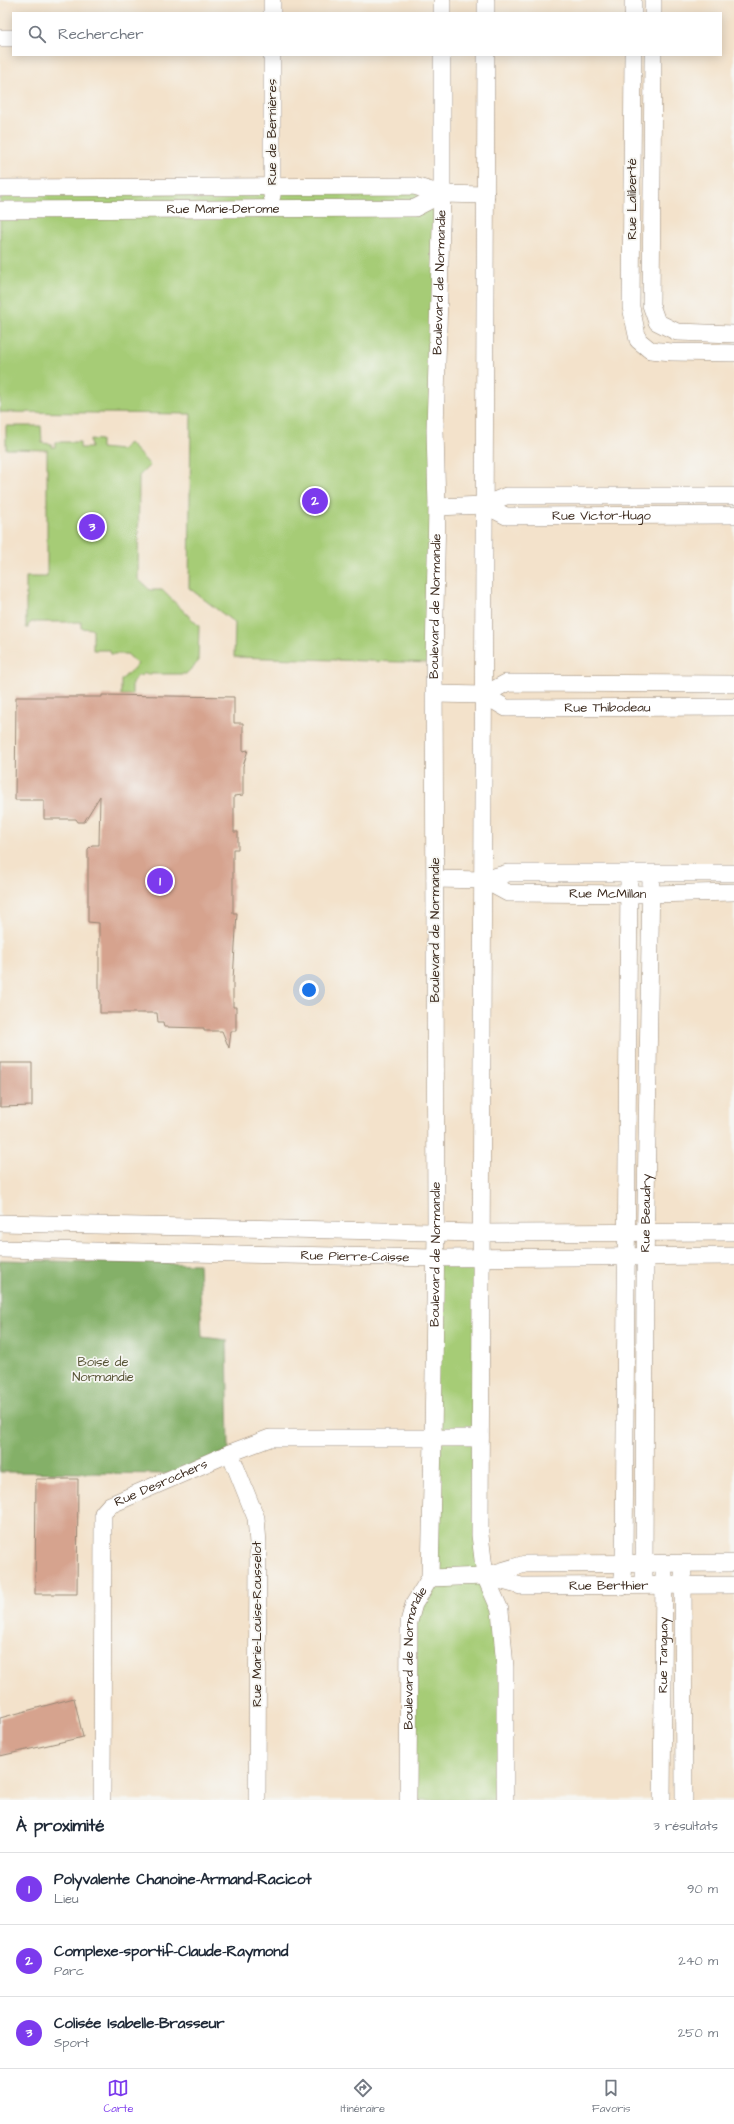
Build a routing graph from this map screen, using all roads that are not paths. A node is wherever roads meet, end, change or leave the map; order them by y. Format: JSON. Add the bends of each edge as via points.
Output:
{"nodes":[{"id":1,"x":272,"y":0,"type":"edge"},
{"id":2,"x":442,"y":0,"type":"edge"},
{"id":3,"x":486,"y":0,"type":"edge"},
{"id":4,"x":633,"y":0,"type":"edge"},
{"id":5,"x":653,"y":0,"type":"edge"},
{"id":6,"x":272,"y":12,"type":"edge"},
{"id":7,"x":442,"y":12,"type":"edge"},
{"id":8,"x":486,"y":12,"type":"edge"},
{"id":9,"x":633,"y":12,"type":"edge"},
{"id":10,"x":653,"y":12,"type":"edge"},
{"id":11,"x":0,"y":38,"type":"edge"},
{"id":12,"x":12,"y":38,"type":"edge"},
{"id":13,"x":272,"y":56,"type":"edge"},
{"id":14,"x":442,"y":56,"type":"edge"},
{"id":15,"x":486,"y":56,"type":"edge"},
{"id":16,"x":633,"y":56,"type":"edge"},
{"id":17,"x":653,"y":56,"type":"edge"},
{"id":18,"x":272,"y":186,"type":"junction"},
{"id":19,"x":0,"y":188,"type":"edge"},
{"id":20,"x":442,"y":194,"type":"junction"},
{"id":21,"x":486,"y":195,"type":"junction"},
{"id":22,"x":272,"y":208,"type":"junction"},
{"id":23,"x":0,"y":210,"type":"edge"},
{"id":24,"x":657,"y":322,"type":"junction"},
{"id":25,"x":734,"y":334,"type":"edge"},
{"id":26,"x":641,"y":341,"type":"junction"},
{"id":27,"x":734,"y":353,"type":"edge"},
{"id":28,"x":728,"y":496,"type":"edge"},
{"id":29,"x":484,"y":505,"type":"junction"},
{"id":30,"x":437,"y":506,"type":"junction"},
{"id":31,"x":728,"y":515,"type":"edge"},
{"id":32,"x":734,"y":684,"type":"edge"},
{"id":33,"x":435,"y":694,"type":"junction"},
{"id":34,"x":484,"y":695,"type":"junction"},
{"id":35,"x":734,"y":707,"type":"edge"},
{"id":36,"x":629,"y":873,"type":"junction"},
{"id":37,"x":734,"y":873,"type":"edge"},
{"id":38,"x":651,"y":874,"type":"junction"},
{"id":39,"x":435,"y":879,"type":"junction"},
{"id":40,"x":484,"y":880,"type":"junction"},
{"id":41,"x":734,"y":892,"type":"edge"},
{"id":42,"x":629,"y":894,"type":"junction"},
{"id":43,"x":651,"y":894,"type":"junction"},
{"id":44,"x":627,"y":1047,"type":"junction"},
{"id":45,"x":650,"y":1047,"type":"junction"},
{"id":46,"x":0,"y":1223,"type":"edge"},
{"id":47,"x":102,"y":1225,"type":"junction"},
{"id":48,"x":196,"y":1227,"type":"junction"},
{"id":49,"x":279,"y":1228,"type":"junction"},
{"id":50,"x":334,"y":1230,"type":"junction"},
{"id":51,"x":436,"y":1232,"type":"junction"},
{"id":52,"x":625,"y":1232,"type":"junction"},
{"id":53,"x":646,"y":1232,"type":"junction"},
{"id":54,"x":734,"y":1232,"type":"edge"},
{"id":55,"x":480,"y":1233,"type":"junction"},
{"id":56,"x":0,"y":1249,"type":"edge"},
{"id":57,"x":101,"y":1251,"type":"junction"},
{"id":58,"x":194,"y":1253,"type":"junction"},
{"id":59,"x":277,"y":1255,"type":"junction"},
{"id":60,"x":334,"y":1256,"type":"junction"},
{"id":61,"x":625,"y":1256,"type":"junction"},
{"id":62,"x":645,"y":1256,"type":"junction"},
{"id":63,"x":734,"y":1256,"type":"edge"},
{"id":64,"x":480,"y":1257,"type":"junction"},
{"id":65,"x":435,"y":1258,"type":"junction"},
{"id":66,"x":624,"y":1379,"type":"junction"},
{"id":67,"x":644,"y":1379,"type":"junction"},
{"id":68,"x":480,"y":1438,"type":"junction"},
{"id":69,"x":433,"y":1439,"type":"junction"},
{"id":70,"x":230,"y":1453,"type":"junction"},
{"id":71,"x":624,"y":1460,"type":"junction"},
{"id":72,"x":645,"y":1460,"type":"junction"},
{"id":73,"x":644,"y":1563,"type":"junction"},
{"id":74,"x":665,"y":1563,"type":"junction"},
{"id":75,"x":734,"y":1563,"type":"edge"},
{"id":76,"x":624,"y":1564,"type":"junction"},
{"id":77,"x":683,"y":1564,"type":"junction"},
{"id":78,"x":485,"y":1576,"type":"junction"},
{"id":79,"x":430,"y":1578,"type":"junction"},
{"id":80,"x":644,"y":1585,"type":"junction"},
{"id":81,"x":664,"y":1585,"type":"junction"},
{"id":82,"x":734,"y":1585,"type":"edge"},
{"id":83,"x":684,"y":1586,"type":"junction"},
{"id":84,"x":622,"y":1587,"type":"junction"},
{"id":85,"x":663,"y":1746,"type":"junction"},
{"id":86,"x":684,"y":1746,"type":"junction"},
{"id":87,"x":102,"y":1800,"type":"edge"},
{"id":88,"x":257,"y":1800,"type":"edge"},
{"id":89,"x":408,"y":1800,"type":"edge"},
{"id":90,"x":505,"y":1800,"type":"edge"},
{"id":91,"x":662,"y":1800,"type":"edge"},
{"id":92,"x":684,"y":1800,"type":"edge"}],
"edges":[{"from":1,"to":6,"type":"street"},
{"from":2,"to":7,"type":"street"},
{"from":3,"to":8,"type":"street"},
{"from":4,"to":9,"type":"street"},
{"from":5,"to":10,"type":"street"},
{"from":11,"to":12,"type":"street"},
{"from":13,"to":18,"type":"street","name":"Rue de Bernières"},
{"from":14,"to":20,"type":"street","name":"Boulevard de Normandie"},
{"from":15,"to":21,"type":"street"},
{"from":16,"to":26,"type":"street","name":"Rue Laliberté","via":[[631,307],[638,340]]},
{"from":17,"to":24,"type":"street","name":"Rue Laliberté","via":[[651,306]]},
{"from":18,"to":19,"type":"street","name":"Rue Marie-Derome"},
{"from":18,"to":20,"type":"street","name":"Rue Marie-Derome","via":[[414,186]]},
{"from":18,"to":22,"type":"street","name":"Rue de Bernières"},
{"from":20,"to":21,"type":"street","name":"Rue Marie-Derome"},
{"from":20,"to":22,"type":"street","name":"Rue Marie-Derome","via":[[415,208]]},
{"from":20,"to":30,"type":"street","name":"Boulevard de Normandie","via":[[435,430]]},
{"from":21,"to":29,"type":"street"},
{"from":22,"to":23,"type":"street","name":"Rue Marie-Derome"},
{"from":24,"to":25,"type":"street","via":[[677,332]]},
{"from":24,"to":26,"type":"street"},
{"from":26,"to":27,"type":"street","via":[[650,350]]},
{"from":28,"to":29,"type":"street","name":"Rue Victor-Hugo","via":[[506,496]]},
{"from":28,"to":31,"type":"street","name":"Rue Victor-Hugo"},
{"from":29,"to":30,"type":"street","name":"Rue Victor-Hugo"},
{"from":29,"to":31,"type":"street","name":"Rue Victor-Hugo","via":[[506,516]]},
{"from":29,"to":34,"type":"street"},
{"from":30,"to":33,"type":"street","name":"Boulevard de Normandie"},
{"from":32,"to":34,"type":"street","name":"Rue Thibodeau","via":[[506,683]]},
{"from":33,"to":34,"type":"street","name":"Rue Thibodeau"},
{"from":33,"to":39,"type":"street","name":"Boulevard de Normandie"},
{"from":34,"to":35,"type":"street","name":"Rue Thibodeau","via":[[506,708]]},
{"from":34,"to":40,"type":"street"},
{"from":36,"to":38,"type":"street","name":"Rue McMillan"},
{"from":36,"to":40,"type":"street","name":"Rue McMillan","via":[[508,873]]},
{"from":36,"to":42,"type":"street","name":"Rue Beaudry"},
{"from":37,"to":38,"type":"street","name":"Rue McMillan"},
{"from":38,"to":43,"type":"street","name":"Rue Beaudry"},
{"from":39,"to":40,"type":"street","name":"Rue McMillan"},
{"from":39,"to":51,"type":"street","name":"Boulevard de Normandie"},
{"from":40,"to":42,"type":"street","name":"Rue McMillan","via":[[508,893]]},
{"from":40,"to":55,"type":"street"},
{"from":41,"to":43,"type":"street","name":"Rue McMillan"},
{"from":42,"to":43,"type":"street","name":"Rue McMillan"},
{"from":42,"to":44,"type":"street","name":"Rue Beaudry"},
{"from":43,"to":45,"type":"street","name":"Rue Beaudry"},
{"from":44,"to":45,"type":"street"},
{"from":44,"to":52,"type":"street","name":"Rue Beaudry"},
{"from":45,"to":53,"type":"street","name":"Rue Beaudry"},
{"from":46,"to":47,"type":"street","name":"Rue Pierre-Caisse"},
{"from":47,"to":48,"type":"street","name":"Rue Pierre-Caisse"},
{"from":47,"to":57,"type":"street"},
{"from":48,"to":49,"type":"street","name":"Rue Pierre-Caisse"},
{"from":48,"to":58,"type":"street"},
{"from":49,"to":50,"type":"street","name":"Rue Pierre-Caisse"},
{"from":49,"to":59,"type":"street"},
{"from":50,"to":51,"type":"street","name":"Rue Pierre-Caisse"},
{"from":50,"to":60,"type":"street"},
{"from":51,"to":55,"type":"street","name":"Rue Pierre-Caisse"},
{"from":51,"to":65,"type":"street","name":"Boulevard de Normandie"},
{"from":52,"to":53,"type":"street","name":"Rue Pierre-Caisse"},
{"from":52,"to":55,"type":"street","name":"Rue Pierre-Caisse"},
{"from":52,"to":61,"type":"street","name":"Rue Beaudry"},
{"from":53,"to":54,"type":"street","name":"Rue Pierre-Caisse"},
{"from":53,"to":62,"type":"street","name":"Rue Beaudry"},
{"from":55,"to":64,"type":"street"},
{"from":56,"to":57,"type":"street","name":"Rue Pierre-Caisse"},
{"from":57,"to":58,"type":"street","name":"Rue Pierre-Caisse"},
{"from":58,"to":59,"type":"street","name":"Rue Pierre-Caisse"},
{"from":59,"to":60,"type":"street","name":"Rue Pierre-Caisse"},
{"from":60,"to":65,"type":"street","name":"Rue Pierre-Caisse"},
{"from":61,"to":62,"type":"street","name":"Rue Pierre-Caisse"},
{"from":61,"to":64,"type":"street","name":"Rue Pierre-Caisse"},
{"from":61,"to":66,"type":"street","name":"Rue Beaudry"},
{"from":62,"to":63,"type":"street","name":"Rue Pierre-Caisse"},
{"from":62,"to":67,"type":"street","name":"Rue Beaudry"},
{"from":64,"to":65,"type":"street","name":"Rue Pierre-Caisse"},
{"from":64,"to":68,"type":"street"},
{"from":65,"to":69,"type":"street","name":"Boulevard de Normandie"},
{"from":66,"to":67,"type":"street"},
{"from":66,"to":71,"type":"street","name":"Rue Beaudry"},
{"from":67,"to":72,"type":"street","name":"Rue Beaudry"},
{"from":68,"to":69,"type":"street","name":"Rue Desrochers"},
{"from":68,"to":78,"type":"street","via":[[480,1535]]},
{"from":69,"to":70,"type":"street","name":"Rue Desrochers","via":[[270,1438]]},
{"from":69,"to":79,"type":"street","name":"Boulevard de Normandie"},
{"from":70,"to":87,"type":"street","name":"Rue Desrochers","via":[[110,1505],[103,1513]]},
{"from":70,"to":88,"type":"street","name":"Rue Marie-Louise-Rousselot","via":[[256,1518],[258,1543]]},
{"from":71,"to":72,"type":"street"},
{"from":71,"to":76,"type":"street","name":"Rue Beaudry"},
{"from":72,"to":73,"type":"street","name":"Rue Beaudry"},
{"from":73,"to":74,"type":"street","name":"Rue Berthier"},
{"from":73,"to":76,"type":"street","name":"Rue Berthier"},
{"from":73,"to":80,"type":"street","name":"Rue Beaudry"},
{"from":74,"to":77,"type":"street","name":"Rue Berthier"},
{"from":74,"to":81,"type":"street","name":"Rue Tanguay"},
{"from":75,"to":77,"type":"street","name":"Rue Berthier"},
{"from":76,"to":78,"type":"street","name":"Rue Berthier","via":[[526,1564]]},
{"from":76,"to":84,"type":"street","name":"Rue Beaudry"},
{"from":77,"to":83,"type":"street","name":"Rue Tanguay"},
{"from":78,"to":79,"type":"street","name":"Rue Berthier"},
{"from":78,"to":84,"type":"street","name":"Rue Berthier","via":[[521,1586]]},
{"from":78,"to":90,"type":"street","via":[[500,1610],[505,1667]]},
{"from":79,"to":89,"type":"street","name":"Boulevard de Normandie","via":[[414,1604],[409,1622]]},
{"from":80,"to":81,"type":"street","name":"Rue Berthier"},
{"from":80,"to":84,"type":"street","name":"Rue Berthier"},
{"from":81,"to":83,"type":"street","name":"Rue Berthier"},
{"from":81,"to":85,"type":"street","name":"Rue Tanguay"},
{"from":82,"to":83,"type":"street","name":"Rue Berthier"},
{"from":83,"to":86,"type":"street","name":"Rue Tanguay"},
{"from":85,"to":86,"type":"street"},
{"from":85,"to":91,"type":"street","name":"Rue Tanguay"},
{"from":86,"to":92,"type":"street","name":"Rue Tanguay"}]}
